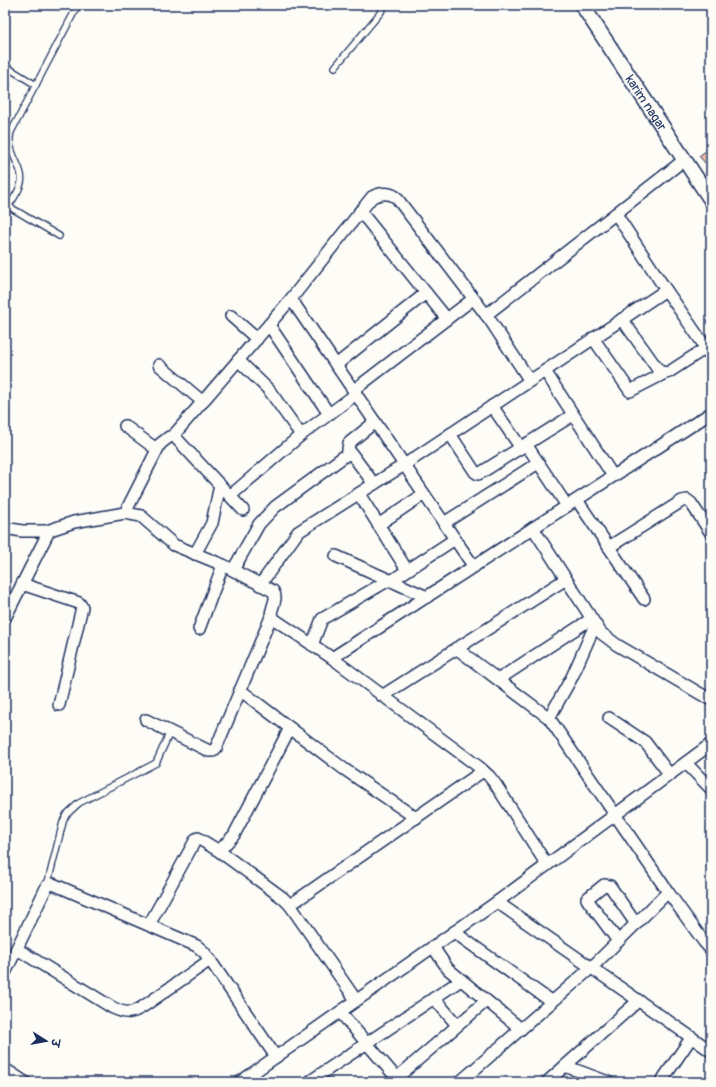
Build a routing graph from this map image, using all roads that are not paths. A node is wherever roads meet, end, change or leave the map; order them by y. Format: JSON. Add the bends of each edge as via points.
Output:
{"nodes":[{"id":1,"x":78,"y":5,"type":"edge"},
{"id":2,"x":384,"y":5,"type":"edge"},
{"id":3,"x":582,"y":5,"type":"edge"},
{"id":4,"x":5,"y":66,"type":"edge"},
{"id":5,"x":336,"y":67,"type":"dead end"},
{"id":6,"x":36,"y":85,"type":"junction"},
{"id":7,"x":684,"y":160,"type":"junction"},
{"id":8,"x":711,"y":200,"type":"edge"},
{"id":9,"x":6,"y":208,"type":"edge"},
{"id":10,"x":360,"y":212,"type":"junction"},
{"id":11,"x":616,"y":214,"type":"junction"},
{"id":12,"x":58,"y":236,"type":"dead end"},
{"id":13,"x":666,"y":290,"type":"junction"},
{"id":14,"x":426,"y":293,"type":"junction"},
{"id":15,"x":291,"y":299,"type":"junction"},
{"id":16,"x":473,"y":299,"type":"junction"},
{"id":17,"x":231,"y":316,"type":"dead end"},
{"id":18,"x":486,"y":316,"type":"junction"},
{"id":19,"x":447,"y":319,"type":"junction"},
{"id":20,"x":622,"y":319,"type":"junction"},
{"id":21,"x":269,"y":325,"type":"junction"},
{"id":22,"x":593,"y":338,"type":"junction"},
{"id":23,"x":257,"y":339,"type":"junction"},
{"id":24,"x":708,"y":352,"type":"edge"},
{"id":25,"x":238,"y":360,"type":"junction"},
{"id":26,"x":159,"y":365,"type":"dead end"},
{"id":27,"x":336,"y":365,"type":"junction"},
{"id":28,"x":545,"y":370,"type":"junction"},
{"id":29,"x":665,"y":373,"type":"junction"},
{"id":30,"x":530,"y":381,"type":"junction"},
{"id":31,"x":355,"y":392,"type":"junction"},
{"id":32,"x":202,"y":402,"type":"junction"},
{"id":33,"x":492,"y":406,"type":"junction"},
{"id":34,"x":711,"y":413,"type":"edge"},
{"id":35,"x":329,"y":414,"type":"junction"},
{"id":36,"x":573,"y":415,"type":"junction"},
{"id":37,"x":375,"y":422,"type":"junction"},
{"id":38,"x":125,"y":426,"type":"dead end"},
{"id":39,"x":450,"y":434,"type":"junction"},
{"id":40,"x":301,"y":435,"type":"junction"},
{"id":41,"x":173,"y":436,"type":"junction"},
{"id":42,"x":159,"y":446,"type":"junction"},
{"id":43,"x":523,"y":446,"type":"junction"},
{"id":44,"x":350,"y":452,"type":"junction"},
{"id":45,"x":538,"y":463,"type":"junction"},
{"id":46,"x":404,"y":465,"type":"junction"},
{"id":47,"x":613,"y":476,"type":"junction"},
{"id":48,"x":374,"y":484,"type":"junction"},
{"id":49,"x":220,"y":485,"type":"junction"},
{"id":50,"x":359,"y":494,"type":"junction"},
{"id":51,"x":424,"y":494,"type":"junction"},
{"id":52,"x":230,"y":496,"type":"junction"},
{"id":53,"x":577,"y":500,"type":"junction"},
{"id":54,"x":567,"y":506,"type":"junction"},
{"id":55,"x":243,"y":510,"type":"dead end"},
{"id":56,"x":125,"y":513,"type":"junction"},
{"id":57,"x":444,"y":523,"type":"junction"},
{"id":58,"x":378,"y":525,"type":"junction"},
{"id":59,"x":5,"y":528,"type":"edge"},
{"id":60,"x":533,"y":528,"type":"junction"},
{"id":61,"x":49,"y":530,"type":"junction"},
{"id":62,"x":711,"y":533,"type":"edge"},
{"id":63,"x":455,"y":539,"type":"junction"},
{"id":64,"x":609,"y":547,"type":"junction"},
{"id":65,"x":195,"y":554,"type":"junction"},
{"id":66,"x":336,"y":556,"type":"dead end"},
{"id":67,"x":223,"y":565,"type":"junction"},
{"id":68,"x":474,"y":567,"type":"junction"},
{"id":69,"x":233,"y":570,"type":"junction"},
{"id":70,"x":407,"y":570,"type":"junction"},
{"id":71,"x":566,"y":579,"type":"junction"},
{"id":72,"x":390,"y":580,"type":"junction"},
{"id":73,"x":22,"y":584,"type":"junction"},
{"id":74,"x":260,"y":585,"type":"junction"},
{"id":75,"x":427,"y":597,"type":"junction"},
{"id":76,"x":644,"y":599,"type":"dead end"},
{"id":77,"x":271,"y":617,"type":"junction"},
{"id":78,"x":5,"y":618,"type":"edge"},
{"id":79,"x":593,"y":622,"type":"junction"},
{"id":80,"x":199,"y":629,"type":"dead end"},
{"id":81,"x":312,"y":645,"type":"junction"},
{"id":82,"x":456,"y":648,"type":"junction"},
{"id":83,"x":332,"y":658,"type":"junction"},
{"id":84,"x":499,"y":680,"type":"junction"},
{"id":85,"x":240,"y":690,"type":"junction"},
{"id":86,"x":382,"y":696,"type":"junction"},
{"id":87,"x":711,"y":700,"type":"edge"},
{"id":88,"x":59,"y":705,"type":"dead end"},
{"id":89,"x":549,"y":718,"type":"junction"},
{"id":90,"x":609,"y":718,"type":"dead end"},
{"id":91,"x":146,"y":720,"type":"dead end"},
{"id":92,"x":290,"y":728,"type":"junction"},
{"id":93,"x":170,"y":732,"type":"junction"},
{"id":94,"x":711,"y":744,"type":"edge"},
{"id":95,"x":686,"y":763,"type":"junction"},
{"id":96,"x":483,"y":771,"type":"junction"},
{"id":97,"x":670,"y":775,"type":"junction"},
{"id":98,"x":711,"y":789,"type":"edge"},
{"id":99,"x":615,"y":815,"type":"junction"},
{"id":100,"x":416,"y":818,"type":"junction"},
{"id":101,"x":218,"y":851,"type":"junction"},
{"id":102,"x":547,"y":865,"type":"junction"},
{"id":103,"x":47,"y":886,"type":"junction"},
{"id":104,"x":668,"y":892,"type":"junction"},
{"id":105,"x":497,"y":902,"type":"junction"},
{"id":106,"x":290,"y":905,"type":"junction"},
{"id":107,"x":636,"y":924,"type":"junction"},
{"id":108,"x":149,"y":925,"type":"junction"},
{"id":109,"x":454,"y":932,"type":"junction"},
{"id":110,"x":618,"y":941,"type":"junction"},
{"id":111,"x":710,"y":945,"type":"edge"},
{"id":112,"x":433,"y":947,"type":"junction"},
{"id":113,"x":17,"y":949,"type":"junction"},
{"id":114,"x":210,"y":960,"type":"junction"},
{"id":115,"x":37,"y":961,"type":"junction"},
{"id":116,"x":7,"y":966,"type":"edge"},
{"id":117,"x":591,"y":968,"type":"junction"},
{"id":118,"x":461,"y":980,"type":"junction"},
{"id":119,"x":434,"y":998,"type":"junction"},
{"id":120,"x":356,"y":1000,"type":"junction"},
{"id":121,"x":486,"y":1001,"type":"junction"},
{"id":122,"x":638,"y":1001,"type":"junction"},
{"id":123,"x":552,"y":1002,"type":"junction"},
{"id":124,"x":340,"y":1012,"type":"junction"},
{"id":125,"x":457,"y":1026,"type":"junction"},
{"id":126,"x":521,"y":1029,"type":"junction"},
{"id":127,"x":691,"y":1038,"type":"junction"},
{"id":128,"x":367,"y":1043,"type":"junction"},
{"id":129,"x":710,"y":1047,"type":"edge"},
{"id":130,"x":276,"y":1056,"type":"junction"},
{"id":131,"x":565,"y":1066,"type":"junction"},
{"id":132,"x":5,"y":1069,"type":"edge"},
{"id":133,"x":396,"y":1081,"type":"edge"},
{"id":134,"x":24,"y":1082,"type":"edge"},
{"id":135,"x":240,"y":1082,"type":"edge"},
{"id":136,"x":309,"y":1082,"type":"edge"},
{"id":137,"x":460,"y":1082,"type":"edge"},
{"id":138,"x":547,"y":1082,"type":"edge"},
{"id":139,"x":608,"y":1082,"type":"edge"},
{"id":140,"x":661,"y":1082,"type":"edge"}],
"edges":[{"from":1,"to":6,"type":"lane"},
{"from":2,"to":5,"type":"lane"},
{"from":3,"to":7,"type":"street","name":"karim nagar"},
{"from":4,"to":6,"type":"lane"},
{"from":6,"to":9,"type":"lane","via":[[10,136],[10,144],[22,180],[20,188]]},
{"from":7,"to":8,"type":"street","name":"karim nagar"},
{"from":7,"to":11,"type":"street"},
{"from":9,"to":12,"type":"lane"},
{"from":10,"to":14,"type":"street"},
{"from":10,"to":15,"type":"street"},
{"from":10,"to":16,"type":"street","via":[[376,195],[386,193],[396,197]]},
{"from":11,"to":13,"type":"street"},
{"from":11,"to":18,"type":"street"},
{"from":13,"to":20,"type":"street"},
{"from":13,"to":24,"type":"street"},
{"from":14,"to":19,"type":"street"},
{"from":14,"to":27,"type":"street"},
{"from":15,"to":21,"type":"street"},
{"from":15,"to":27,"type":"street"},
{"from":16,"to":18,"type":"street"},
{"from":16,"to":19,"type":"street"},
{"from":17,"to":23,"type":"street"},
{"from":18,"to":30,"type":"street"},
{"from":19,"to":31,"type":"street"},
{"from":20,"to":22,"type":"street"},
{"from":20,"to":29,"type":"street","via":[[659,371]]},
{"from":21,"to":23,"type":"street"},
{"from":21,"to":35,"type":"street"},
{"from":22,"to":28,"type":"street"},
{"from":22,"to":29,"type":"street","via":[[630,391]]},
{"from":23,"to":25,"type":"street"},
{"from":24,"to":29,"type":"street"},
{"from":25,"to":32,"type":"street"},
{"from":25,"to":40,"type":"street","via":[[269,390]]},
{"from":26,"to":32,"type":"street"},
{"from":27,"to":31,"type":"street"},
{"from":28,"to":30,"type":"street"},
{"from":28,"to":36,"type":"street"},
{"from":30,"to":33,"type":"street"},
{"from":31,"to":35,"type":"street"},
{"from":31,"to":37,"type":"street"},
{"from":32,"to":41,"type":"street"},
{"from":33,"to":39,"type":"street"},
{"from":33,"to":43,"type":"street"},
{"from":34,"to":47,"type":"street"},
{"from":35,"to":40,"type":"street"},
{"from":36,"to":43,"type":"street"},
{"from":36,"to":47,"type":"street"},
{"from":37,"to":44,"type":"street","via":[[349,443],[347,446]]},
{"from":37,"to":46,"type":"street"},
{"from":38,"to":42,"type":"street","via":[[155,448]]},
{"from":39,"to":43,"type":"street","via":[[478,474]]},
{"from":39,"to":46,"type":"street"},
{"from":40,"to":52,"type":"street"},
{"from":41,"to":42,"type":"street"},
{"from":41,"to":49,"type":"street"},
{"from":42,"to":56,"type":"street"},
{"from":43,"to":45,"type":"street"},
{"from":44,"to":48,"type":"street"},
{"from":44,"to":69,"type":"street","via":[[275,507],[259,524]]},
{"from":45,"to":54,"type":"street"},
{"from":45,"to":57,"type":"street"},
{"from":46,"to":48,"type":"street"},
{"from":46,"to":51,"type":"street"},
{"from":47,"to":53,"type":"street"},
{"from":48,"to":50,"type":"street"},
{"from":49,"to":52,"type":"street"},
{"from":49,"to":65,"type":"street","via":[[212,523]]},
{"from":50,"to":58,"type":"street"},
{"from":50,"to":74,"type":"street","via":[[298,532]]},
{"from":51,"to":57,"type":"street"},
{"from":51,"to":58,"type":"street"},
{"from":52,"to":55,"type":"street"},
{"from":53,"to":54,"type":"street"},
{"from":53,"to":64,"type":"street"},
{"from":54,"to":60,"type":"street"},
{"from":56,"to":61,"type":"street","via":[[74,522]]},
{"from":56,"to":65,"type":"street","via":[[141,516],[174,545]]},
{"from":57,"to":63,"type":"street"},
{"from":58,"to":70,"type":"street"},
{"from":59,"to":61,"type":"street","via":[[22,531]]},
{"from":60,"to":68,"type":"street"},
{"from":60,"to":71,"type":"street"},
{"from":61,"to":73,"type":"street"},
{"from":62,"to":64,"type":"street","via":[[687,500]]},
{"from":63,"to":68,"type":"street"},
{"from":63,"to":70,"type":"street"},
{"from":64,"to":76,"type":"street"},
{"from":65,"to":67,"type":"street"},
{"from":66,"to":72,"type":"street"},
{"from":67,"to":69,"type":"street"},
{"from":67,"to":80,"type":"street"},
{"from":68,"to":75,"type":"street"},
{"from":69,"to":74,"type":"street"},
{"from":70,"to":72,"type":"street"},
{"from":71,"to":79,"type":"street"},
{"from":71,"to":82,"type":"street"},
{"from":72,"to":75,"type":"street"},
{"from":72,"to":81,"type":"street","via":[[322,619]]},
{"from":73,"to":78,"type":"street"},
{"from":73,"to":88,"type":"street","via":[[79,603],[82,607]]},
{"from":74,"to":77,"type":"street","via":[[275,594]]},
{"from":75,"to":83,"type":"street"},
{"from":77,"to":81,"type":"street"},
{"from":77,"to":85,"type":"street"},
{"from":79,"to":84,"type":"street"},
{"from":79,"to":87,"type":"street","via":[[608,640]]},
{"from":79,"to":89,"type":"street","via":[[572,677]]},
{"from":81,"to":83,"type":"street"},
{"from":82,"to":84,"type":"street"},
{"from":82,"to":86,"type":"street"},
{"from":83,"to":86,"type":"street"},
{"from":84,"to":89,"type":"street"},
{"from":85,"to":92,"type":"street"},
{"from":85,"to":93,"type":"street","via":[[213,751]]},
{"from":86,"to":96,"type":"street"},
{"from":89,"to":99,"type":"street"},
{"from":90,"to":97,"type":"street","via":[[645,742]]},
{"from":91,"to":93,"type":"street"},
{"from":92,"to":100,"type":"street"},
{"from":92,"to":101,"type":"street","via":[[234,835]]},
{"from":93,"to":103,"type":"lane","via":[[156,763],[79,803],[66,815]]},
{"from":94,"to":95,"type":"street"},
{"from":95,"to":97,"type":"street"},
{"from":95,"to":98,"type":"street"},
{"from":96,"to":100,"type":"street"},
{"from":96,"to":102,"type":"street","via":[[496,785]]},
{"from":97,"to":99,"type":"street"},
{"from":99,"to":102,"type":"street"},
{"from":99,"to":104,"type":"street"},
{"from":100,"to":106,"type":"street"},
{"from":101,"to":106,"type":"street"},
{"from":101,"to":108,"type":"street","via":[[201,839],[196,839]]},
{"from":102,"to":105,"type":"street"},
{"from":103,"to":108,"type":"street","via":[[53,884]]},
{"from":103,"to":113,"type":"street"},
{"from":104,"to":107,"type":"street"},
{"from":104,"to":111,"type":"street"},
{"from":105,"to":109,"type":"street"},
{"from":105,"to":117,"type":"street"},
{"from":106,"to":120,"type":"street"},
{"from":107,"to":110,"type":"street"},
{"from":107,"to":110,"type":"street","via":[[610,886],[604,885],[589,897],[588,902]]},
{"from":108,"to":114,"type":"street","via":[[197,946]]},
{"from":109,"to":112,"type":"street"},
{"from":109,"to":123,"type":"street"},
{"from":110,"to":117,"type":"street"},
{"from":112,"to":118,"type":"street","via":[[448,969]]},
{"from":112,"to":120,"type":"street"},
{"from":113,"to":115,"type":"street"},
{"from":113,"to":116,"type":"street"},
{"from":114,"to":115,"type":"street","via":[[137,1011],[129,1013],[113,1008]]},
{"from":114,"to":130,"type":"street"},
{"from":115,"to":116,"type":"street"},
{"from":117,"to":122,"type":"street"},
{"from":117,"to":123,"type":"street"},
{"from":118,"to":119,"type":"street"},
{"from":118,"to":121,"type":"street"},
{"from":119,"to":125,"type":"street"},
{"from":119,"to":128,"type":"street"},
{"from":120,"to":124,"type":"street"},
{"from":121,"to":125,"type":"street"},
{"from":121,"to":126,"type":"street"},
{"from":122,"to":127,"type":"street"},
{"from":122,"to":131,"type":"street"},
{"from":123,"to":126,"type":"street"},
{"from":124,"to":128,"type":"street"},
{"from":124,"to":130,"type":"street"},
{"from":125,"to":133,"type":"street"},
{"from":126,"to":137,"type":"street"},
{"from":127,"to":129,"type":"street"},
{"from":127,"to":140,"type":"street"},
{"from":128,"to":133,"type":"street"},
{"from":128,"to":136,"type":"street"},
{"from":130,"to":135,"type":"street"},
{"from":131,"to":138,"type":"street"},
{"from":131,"to":139,"type":"street"},
{"from":132,"to":134,"type":"street"}]}
